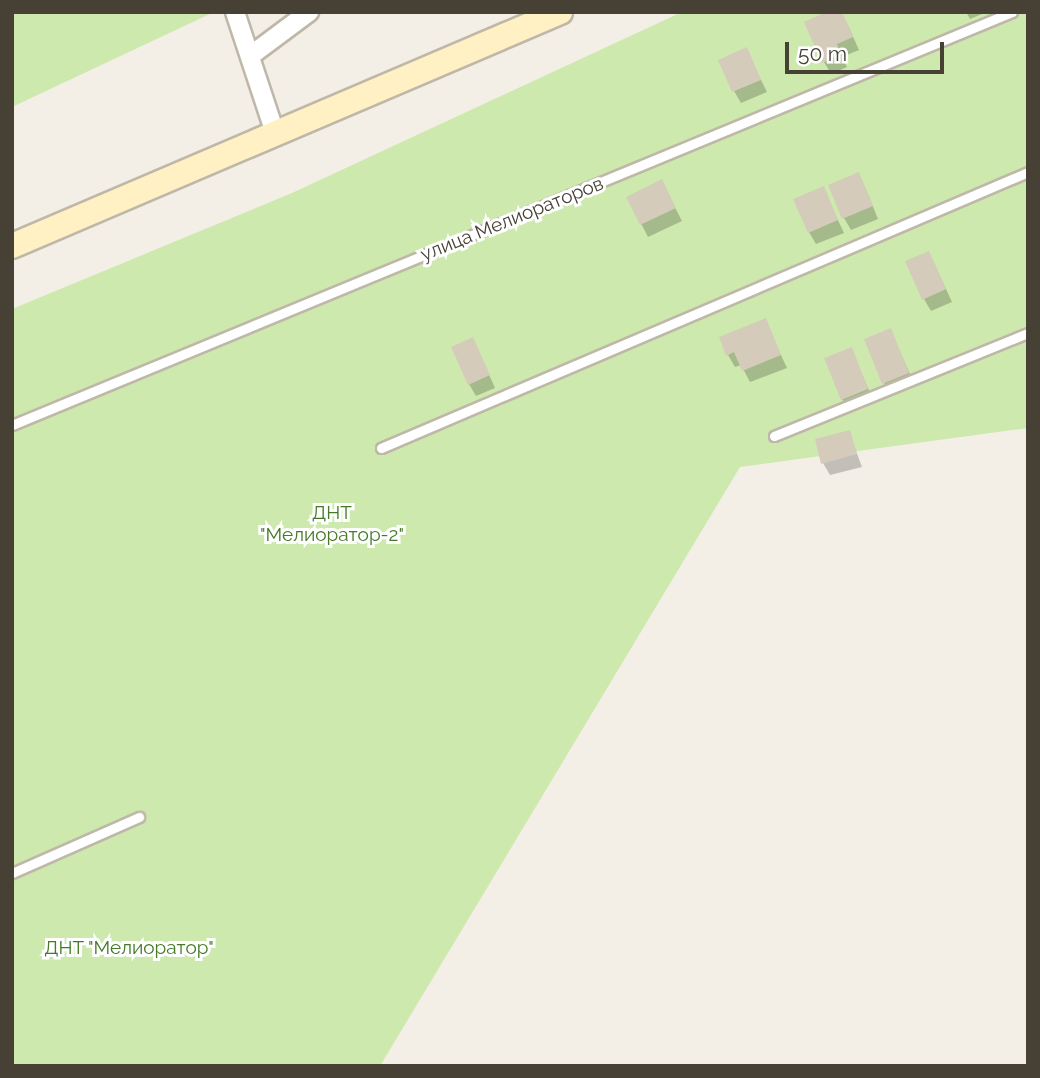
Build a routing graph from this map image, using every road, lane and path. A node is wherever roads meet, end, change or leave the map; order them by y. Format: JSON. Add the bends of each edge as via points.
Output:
{"nodes":[{"id":1,"x":235,"y":12,"type":"edge"},
{"id":2,"x":309,"y":12,"type":"edge"},
{"id":3,"x":559,"y":12,"type":"edge"},
{"id":4,"x":1012,"y":12,"type":"edge"},
{"id":5,"x":250,"y":56,"type":"junction"},
{"id":6,"x":275,"y":133,"type":"junction"},
{"id":7,"x":1028,"y":172,"type":"edge"},
{"id":8,"x":12,"y":246,"type":"edge"},
{"id":9,"x":1028,"y":333,"type":"edge"},
{"id":10,"x":12,"y":425,"type":"edge"},
{"id":11,"x":774,"y":436,"type":"dead end"},
{"id":12,"x":381,"y":448,"type":"dead end"},
{"id":13,"x":139,"y":817,"type":"dead end"},
{"id":14,"x":12,"y":873,"type":"edge"}],
"edges":[{"from":1,"to":5,"type":"street"},
{"from":2,"to":5,"type":"street"},
{"from":3,"to":6,"type":"main road"},
{"from":4,"to":10,"type":"lane","name":"улица Мелиораторов"},
{"from":5,"to":6,"type":"street"},
{"from":6,"to":8,"type":"main road"},
{"from":7,"to":12,"type":"lane"},
{"from":9,"to":11,"type":"lane"},
{"from":13,"to":14,"type":"lane"}]}
